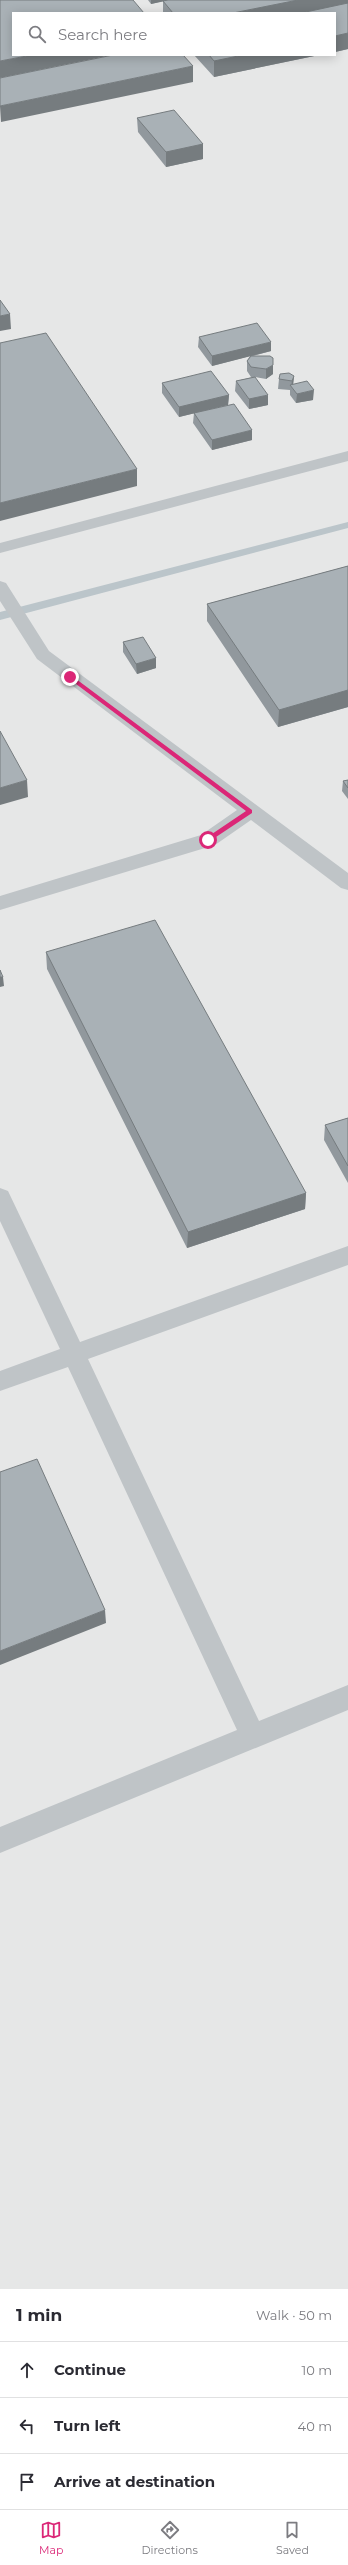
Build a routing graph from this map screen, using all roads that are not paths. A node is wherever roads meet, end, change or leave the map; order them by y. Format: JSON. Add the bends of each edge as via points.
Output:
{"nodes":[{"id":1,"x":348,"y":456,"type":"edge"},
{"id":2,"x":0,"y":548,"type":"edge"},
{"id":3,"x":0,"y":586,"type":"edge"},
{"id":4,"x":250,"y":812,"type":"junction"},
{"id":5,"x":348,"y":883,"type":"edge"},
{"id":6,"x":0,"y":903,"type":"edge"},
{"id":7,"x":0,"y":1197,"type":"edge"},
{"id":8,"x":348,"y":1255,"type":"edge"},
{"id":9,"x":72,"y":1354,"type":"junction"},
{"id":10,"x":0,"y":1381,"type":"edge"},
{"id":11,"x":348,"y":1697,"type":"edge"},
{"id":12,"x":253,"y":1736,"type":"junction"},
{"id":13,"x":0,"y":1840,"type":"edge"}],
"edges":[{"from":1,"to":2,"type":"lane"},
{"from":3,"to":4,"type":"lane","via":[[43,655]]},
{"from":4,"to":5,"type":"lane"},
{"from":4,"to":6,"type":"lane","via":[[208,840]]},
{"from":7,"to":9,"type":"lane"},
{"from":8,"to":9,"type":"lane"},
{"from":9,"to":10,"type":"lane"},
{"from":9,"to":12,"type":"lane"},
{"from":11,"to":12,"type":"lane"},
{"from":12,"to":13,"type":"lane"}]}
